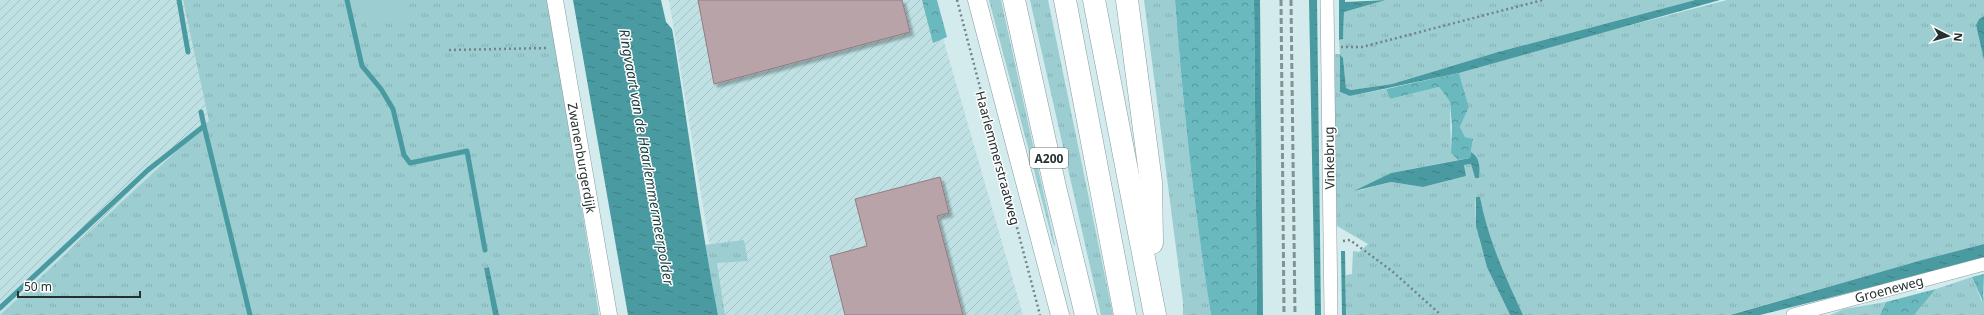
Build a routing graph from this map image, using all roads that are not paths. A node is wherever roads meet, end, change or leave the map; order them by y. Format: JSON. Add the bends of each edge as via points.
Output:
{"nodes":[{"id":1,"x":555,"y":0,"type":"edge"},
{"id":2,"x":978,"y":0,"type":"edge"},
{"id":3,"x":1014,"y":0,"type":"edge"},
{"id":4,"x":1065,"y":0,"type":"edge"},
{"id":5,"x":1094,"y":0,"type":"edge"},
{"id":6,"x":1127,"y":0,"type":"edge"},
{"id":7,"x":1327,"y":0,"type":"edge"},
{"id":8,"x":1984,"y":264,"type":"edge"},
{"id":9,"x":1153,"y":308,"type":"edge"},
{"id":10,"x":609,"y":315,"type":"edge"},
{"id":11,"x":1060,"y":315,"type":"edge"},
{"id":12,"x":1086,"y":315,"type":"edge"},
{"id":13,"x":1125,"y":315,"type":"edge"},
{"id":14,"x":1331,"y":315,"type":"edge"},
{"id":15,"x":1793,"y":315,"type":"edge"}],
"edges":[{"from":1,"to":10,"type":"street","name":"Zwanenburgerdijk"},
{"from":2,"to":11,"type":"main road","name":"Haarlemmerstraatweg"},
{"from":3,"to":12,"type":"highway","number":"A200"},
{"from":4,"to":13,"type":"highway"},
{"from":5,"to":9,"type":"highway"},
{"from":6,"to":9,"type":"highway","via":[[1151,182]]},
{"from":7,"to":14,"type":"street","name":"Vinkebrug"},
{"from":8,"to":15,"type":"street","name":"Groeneweg"}]}
